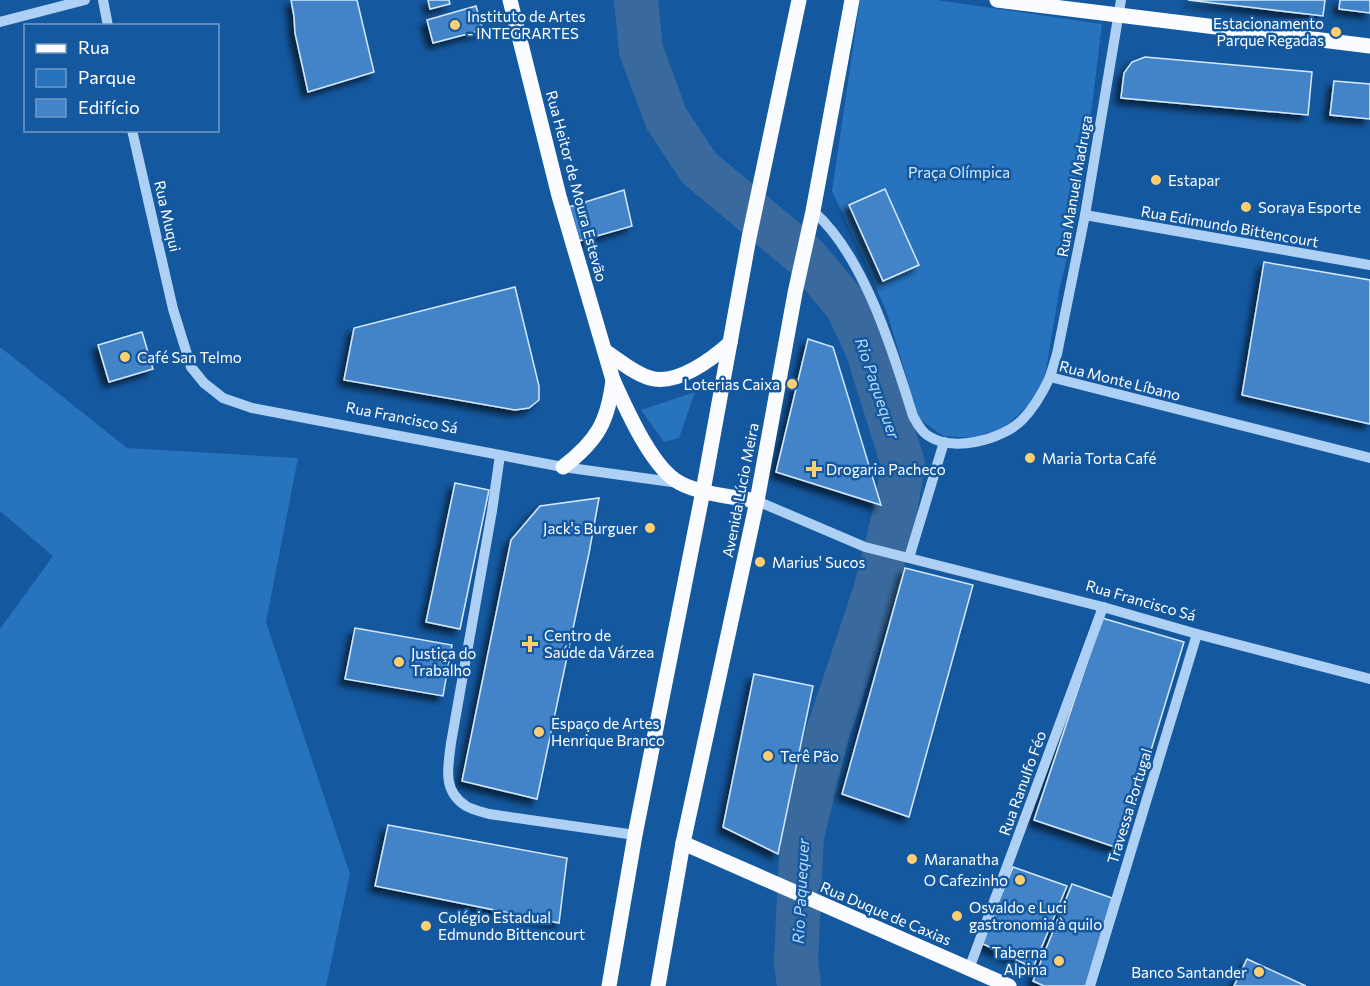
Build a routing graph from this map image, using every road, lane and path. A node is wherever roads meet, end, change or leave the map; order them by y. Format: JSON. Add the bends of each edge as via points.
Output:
{"nodes":[{"id":1,"x":85,"y":0,"type":"edge"},
{"id":2,"x":103,"y":0,"type":"edge"},
{"id":3,"x":510,"y":0,"type":"edge"},
{"id":4,"x":799,"y":0,"type":"edge"},
{"id":5,"x":852,"y":0,"type":"edge"},
{"id":6,"x":997,"y":0,"type":"edge"},
{"id":7,"x":1121,"y":0,"type":"edge"},
{"id":8,"x":1118,"y":16,"type":"junction"},
{"id":9,"x":0,"y":22,"type":"edge"},
{"id":10,"x":108,"y":24,"type":"edge"},
{"id":11,"x":1370,"y":46,"type":"edge"},
{"id":12,"x":132,"y":132,"type":"edge"},
{"id":13,"x":813,"y":211,"type":"junction"},
{"id":14,"x":1085,"y":216,"type":"junction"},
{"id":15,"x":1370,"y":265,"type":"edge"},
{"id":16,"x":173,"y":309,"type":"joint"},
{"id":17,"x":730,"y":343,"type":"junction"},
{"id":18,"x":605,"y":351,"type":"junction"},
{"id":19,"x":1050,"y":377,"type":"junction"},
{"id":20,"x":613,"y":380,"type":"junction"},
{"id":21,"x":944,"y":442,"type":"junction"},
{"id":22,"x":500,"y":455,"type":"junction"},
{"id":23,"x":1370,"y":458,"type":"edge"},
{"id":24,"x":563,"y":467,"type":"junction"},
{"id":25,"x":680,"y":483,"type":"junction"},
{"id":26,"x":703,"y":491,"type":"junction"},
{"id":27,"x":757,"y":501,"type":"junction"},
{"id":28,"x":905,"y":557,"type":"junction"},
{"id":29,"x":1102,"y":607,"type":"junction"},
{"id":30,"x":1197,"y":634,"type":"junction"},
{"id":31,"x":1370,"y":679,"type":"edge"},
{"id":32,"x":634,"y":835,"type":"junction"},
{"id":33,"x":683,"y":843,"type":"junction"},
{"id":34,"x":969,"y":969,"type":"junction"},
{"id":35,"x":609,"y":986,"type":"edge"},
{"id":36,"x":658,"y":986,"type":"edge"},
{"id":37,"x":1009,"y":986,"type":"edge"},
{"id":38,"x":1090,"y":986,"type":"edge"}],
"edges":[{"from":1,"to":9,"type":"street"},
{"from":2,"to":10,"type":"street"},
{"from":3,"to":18,"type":"main road","name":"Rua Heitor de Moura Estevão","via":[[559,196]]},
{"from":4,"to":17,"type":"main road"},
{"from":5,"to":13,"type":"main road","name":"Avenida Lúcio Meira"},
{"from":6,"to":8,"type":"main road"},
{"from":7,"to":8,"type":"street","name":"Rua Manuel Madruga"},
{"from":8,"to":11,"type":"main road"},
{"from":8,"to":14,"type":"street","name":"Rua Manuel Madruga"},
{"from":12,"to":16,"type":"street","name":"Rua Muqui"},
{"from":13,"to":21,"type":"street","via":[[844,247],[869,294],[920,429]]},
{"from":13,"to":27,"type":"main road","name":"Avenida Lúcio Meira"},
{"from":14,"to":15,"type":"street","name":"Rua Edimundo Bittencourt"},
{"from":14,"to":19,"type":"street","name":"Rua Manuel Madruga"},
{"from":16,"to":22,"type":"street","name":"Rua Francisco Sá","via":[[191,367],[223,398],[252,408]]},
{"from":17,"to":18,"type":"main road","via":[[696,368],[668,379],[644,376]]},
{"from":17,"to":26,"type":"main road"},
{"from":18,"to":20,"type":"main road","name":"Rua Heitor de Moura Estevão"},
{"from":19,"to":21,"type":"street","name":"Rua Monte Líbano","via":[[1040,399],[1022,421],[1000,435],[974,442]]},
{"from":19,"to":23,"type":"street","name":"Rua Monte Líbano"},
{"from":20,"to":24,"type":"main road","via":[[601,426],[590,443]]},
{"from":20,"to":25,"type":"main road","via":[[655,458]]},
{"from":21,"to":28,"type":"street"},
{"from":22,"to":24,"type":"street","name":"Rua Francisco Sá"},
{"from":22,"to":32,"type":"street","via":[[451,743],[450,786],[455,797],[468,807],[489,814]]},
{"from":24,"to":25,"type":"street","name":"Rua Francisco Sá"},
{"from":25,"to":26,"type":"main road"},
{"from":26,"to":27,"type":"main road"},
{"from":26,"to":32,"type":"main road"},
{"from":27,"to":28,"type":"street","name":"Rua Francisco Sá","via":[[865,547]]},
{"from":27,"to":33,"type":"main road","name":"Avenida Lúcio Meira"},
{"from":28,"to":29,"type":"street","name":"Rua Francisco Sá"},
{"from":29,"to":30,"type":"street","name":"Rua Francisco Sá"},
{"from":29,"to":34,"type":"street","name":"Rua Ranulfo Féo"},
{"from":30,"to":31,"type":"street","name":"Rua Francisco Sá"},
{"from":30,"to":38,"type":"street","name":"Travessa Portugal"},
{"from":32,"to":35,"type":"main road"},
{"from":33,"to":34,"type":"main road","name":"Rua Duque de Caxias"},
{"from":33,"to":36,"type":"main road","name":"Avenida Lúcio Meira"},
{"from":34,"to":37,"type":"main road","name":"Rua Duque de Caxias"}]}
